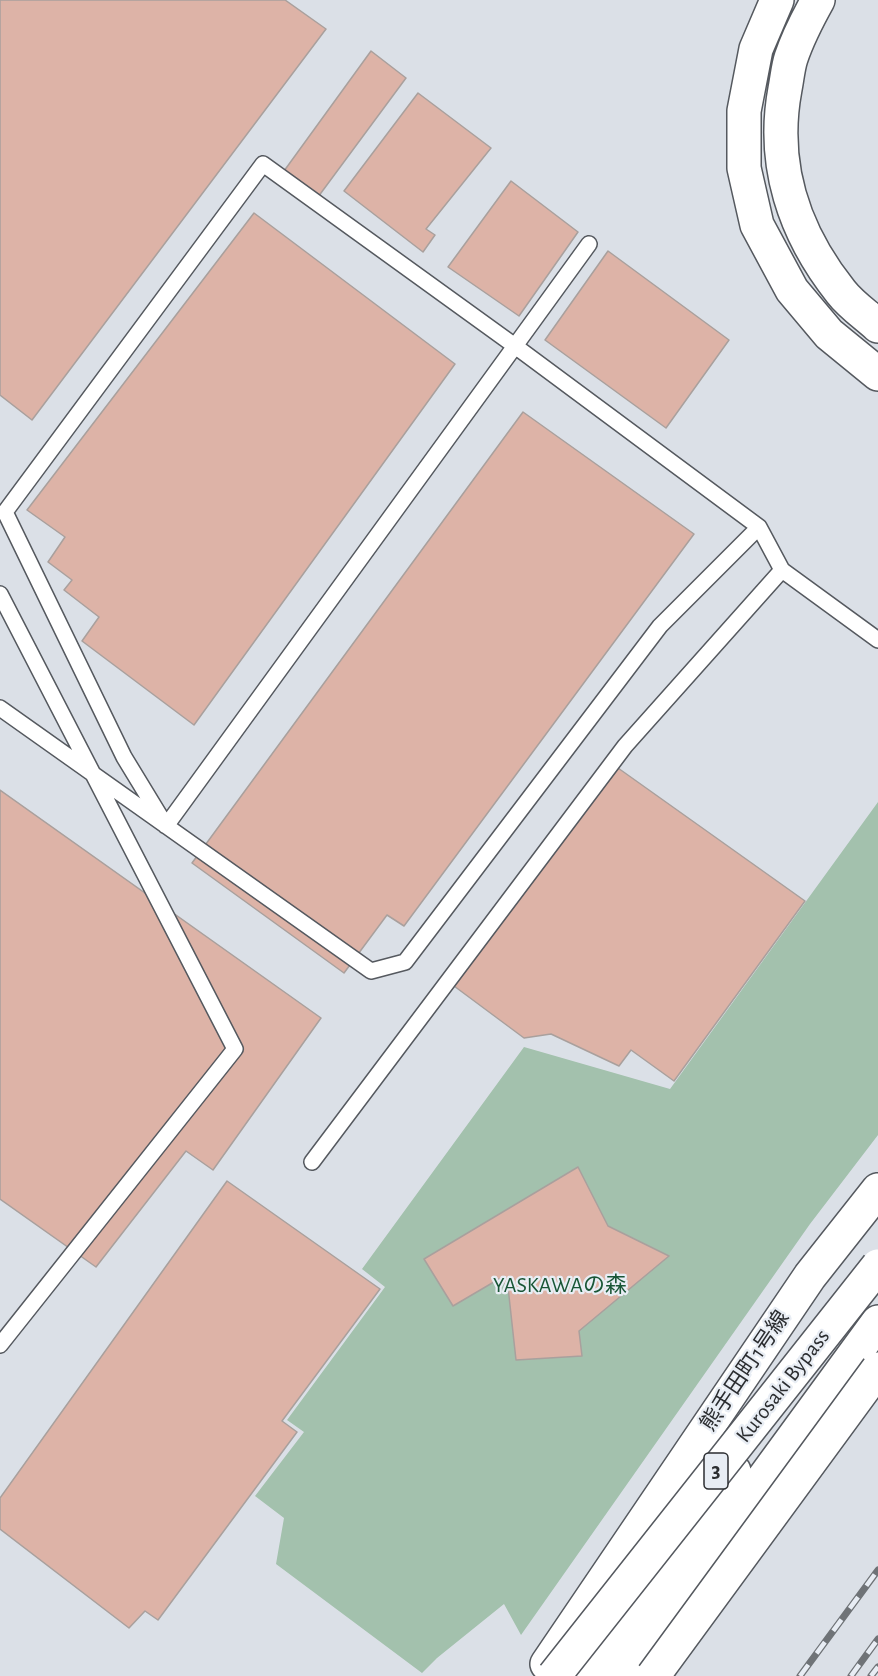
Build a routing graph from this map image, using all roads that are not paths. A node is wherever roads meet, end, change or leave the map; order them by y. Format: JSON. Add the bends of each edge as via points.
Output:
{"nodes":[{"id":1,"x":777,"y":0,"type":"edge"},
{"id":2,"x":818,"y":0,"type":"edge"},
{"id":3,"x":589,"y":244,"type":"dead end"},
{"id":4,"x":878,"y":326,"type":"edge"},
{"id":5,"x":515,"y":346,"type":"junction"},
{"id":6,"x":878,"y":374,"type":"edge"},
{"id":7,"x":759,"y":527,"type":"junction"},
{"id":8,"x":782,"y":570,"type":"junction"},
{"id":9,"x":0,"y":594,"type":"edge"},
{"id":10,"x":878,"y":640,"type":"edge"},
{"id":11,"x":0,"y":708,"type":"edge"},
{"id":12,"x":93,"y":774,"type":"junction"},
{"id":13,"x":166,"y":826,"type":"junction"},
{"id":14,"x":312,"y":1162,"type":"dead end"},
{"id":15,"x":878,"y":1191,"type":"edge"},
{"id":16,"x":878,"y":1264,"type":"edge"},
{"id":17,"x":878,"y":1322,"type":"edge"},
{"id":18,"x":0,"y":1345,"type":"edge"},
{"id":19,"x":878,"y":1369,"type":"edge"},
{"id":20,"x":878,"y":1382,"type":"edge"},
{"id":21,"x":539,"y":1676,"type":"edge"},
{"id":22,"x":554,"y":1676,"type":"edge"},
{"id":23,"x":585,"y":1676,"type":"edge"},
{"id":24,"x":619,"y":1676,"type":"edge"},
{"id":25,"x":645,"y":1676,"type":"edge"},
{"id":26,"x":653,"y":1676,"type":"edge"}],
"edges":[{"from":1,"to":6,"type":"main road","via":[[756,49],[744,111],[744,168],[757,225],[792,290],[829,334]]},
{"from":2,"to":4,"type":"main road","via":[[791,59],[782,105],[781,158],[790,202],[811,250],[842,294]]},
{"from":3,"to":5,"type":"lane"},
{"from":5,"to":7,"type":"lane"},
{"from":5,"to":13,"type":"lane"},
{"from":5,"to":13,"type":"lane","via":[[263,164],[5,512],[124,757]]},
{"from":7,"to":8,"type":"lane"},
{"from":7,"to":13,"type":"lane","via":[[660,626],[405,962],[371,971]]},
{"from":8,"to":10,"type":"lane"},
{"from":8,"to":14,"type":"lane","via":[[625,746]]},
{"from":9,"to":12,"type":"lane"},
{"from":11,"to":12,"type":"lane"},
{"from":12,"to":13,"type":"lane"},
{"from":12,"to":18,"type":"lane","via":[[235,1049]]},
{"from":15,"to":21,"type":"main road","name":"熊手田町1号線","via":[[810,1276]]},
{"from":16,"to":22,"type":"main road","name":"Kurosaki Bypass","number":"3","bridge":true},
{"from":16,"to":23,"type":"main road","via":[[811,1365]]},
{"from":17,"to":24,"type":"main road"},
{"from":19,"to":26,"type":"main road","bridge":true},
{"from":20,"to":25,"type":"main road","via":[[780,1515]]}]}
